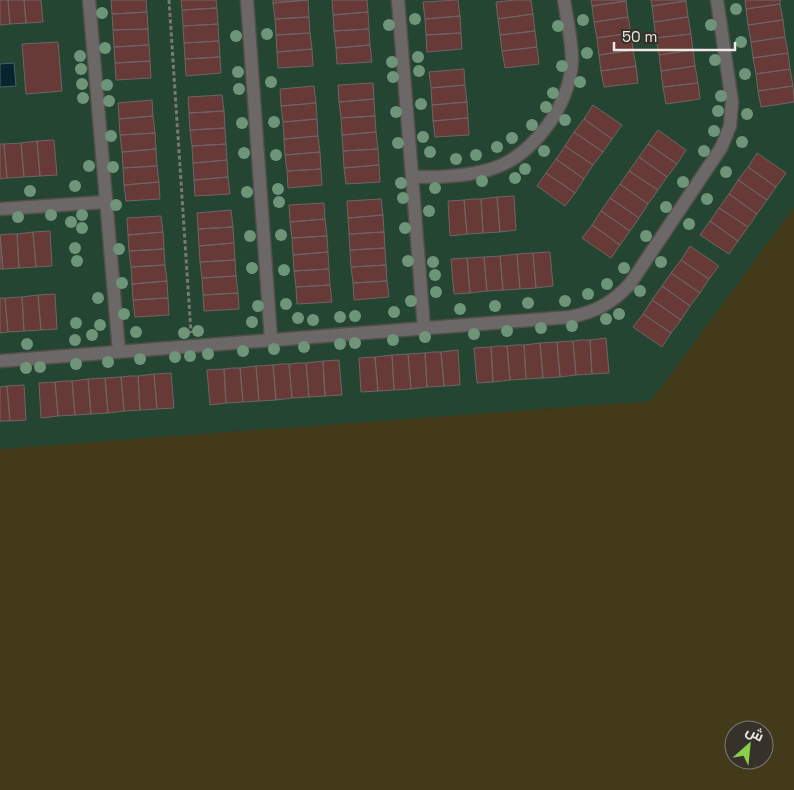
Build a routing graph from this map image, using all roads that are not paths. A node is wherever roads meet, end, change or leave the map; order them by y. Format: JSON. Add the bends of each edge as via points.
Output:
{"nodes":[{"id":1,"x":90,"y":0,"type":"edge"},
{"id":2,"x":247,"y":0,"type":"edge"},
{"id":3,"x":398,"y":0,"type":"edge"},
{"id":4,"x":564,"y":0,"type":"edge"},
{"id":5,"x":718,"y":0,"type":"edge"},
{"id":6,"x":412,"y":177,"type":"junction"},
{"id":7,"x":106,"y":202,"type":"junction"},
{"id":8,"x":0,"y":209,"type":"edge"},
{"id":9,"x":424,"y":328,"type":"junction"},
{"id":10,"x":271,"y":340,"type":"junction"},
{"id":11,"x":119,"y":352,"type":"junction"},
{"id":12,"x":0,"y":361,"type":"edge"}],
"edges":[{"from":1,"to":7,"type":"street"},
{"from":2,"to":10,"type":"street"},
{"from":3,"to":6,"type":"street"},
{"from":4,"to":6,"type":"street","via":[[572,49],[571,74],[558,109],[538,137],[523,153],[490,170],[444,177]]},
{"from":5,"to":9,"type":"street","via":[[732,102],[730,126],[722,148],[630,284],[609,303],[570,317]]},
{"from":6,"to":9,"type":"street"},
{"from":7,"to":8,"type":"street"},
{"from":7,"to":11,"type":"street"},
{"from":9,"to":10,"type":"street"},
{"from":10,"to":11,"type":"street"},
{"from":11,"to":12,"type":"street"}]}
